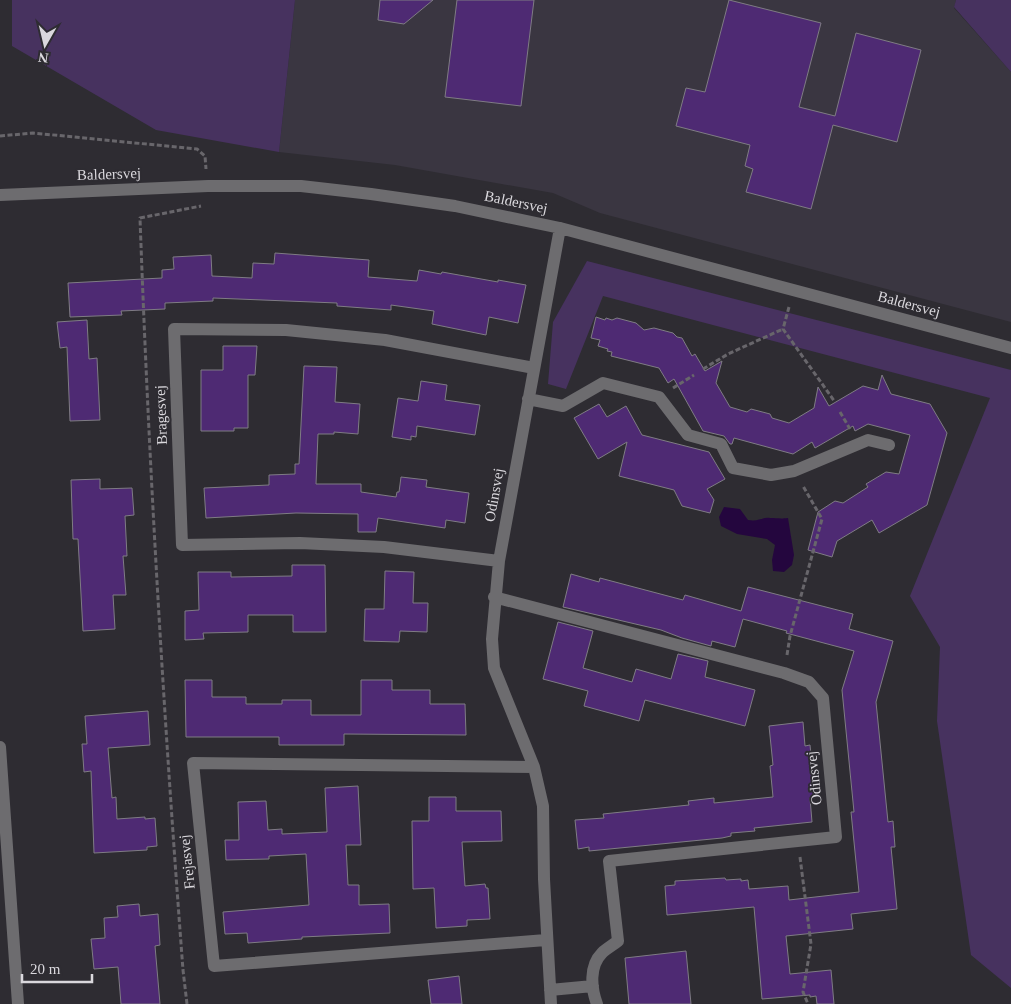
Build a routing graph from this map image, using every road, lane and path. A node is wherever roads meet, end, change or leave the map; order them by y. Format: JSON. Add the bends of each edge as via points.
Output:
{"nodes":[{"id":1,"x":0,"y":136,"type":"edge"},
{"id":2,"x":208,"y":186,"type":"junction"},
{"id":3,"x":0,"y":194,"type":"edge"},
{"id":4,"x":560,"y":228,"type":"junction"},
{"id":5,"x":794,"y":289,"type":"junction"},
{"id":6,"x":783,"y":329,"type":"junction"},
{"id":7,"x":1011,"y":348,"type":"edge"},
{"id":8,"x":534,"y":368,"type":"junction"},
{"id":9,"x":703,"y":369,"type":"dead end"},
{"id":10,"x":694,"y":375,"type":"dead end"},
{"id":11,"x":659,"y":397,"type":"junction"},
{"id":12,"x":528,"y":398,"type":"junction"},
{"id":13,"x":835,"y":402,"type":"dead end"},
{"id":14,"x":889,"y":445,"type":"dead end"},
{"id":15,"x":794,"y":471,"type":"junction"},
{"id":16,"x":499,"y":561,"type":"junction"},
{"id":17,"x":494,"y":596,"type":"junction"},
{"id":18,"x":784,"y":673,"type":"junction"},
{"id":19,"x":0,"y":747,"type":"edge"},
{"id":20,"x":534,"y":767,"type":"junction"},
{"id":21,"x":2,"y":784,"type":"edge"},
{"id":22,"x":798,"y":842,"type":"junction"},
{"id":23,"x":546,"y":940,"type":"junction"},
{"id":24,"x":593,"y":986,"type":"junction"},
{"id":25,"x":550,"y":990,"type":"junction"},
{"id":26,"x":18,"y":1004,"type":"edge"},
{"id":27,"x":187,"y":1004,"type":"edge"},
{"id":28,"x":551,"y":1004,"type":"edge"},
{"id":29,"x":597,"y":1004,"type":"edge"},
{"id":30,"x":808,"y":1004,"type":"edge"}],
"edges":[{"from":1,"to":2,"type":"path","via":[[33,133],[197,149],[205,156]]},
{"from":2,"to":3,"type":"street","name":"Baldersvej"},
{"from":2,"to":4,"type":"street","name":"Baldersvej","via":[[301,186],[371,194],[455,206]]},
{"from":2,"to":27,"type":"path","via":[[206,205],[140,218],[167,759]]},
{"from":4,"to":5,"type":"street","name":"Baldersvej"},
{"from":4,"to":8,"type":"street","name":"Odinsvej"},
{"from":5,"to":6,"type":"path"},
{"from":5,"to":7,"type":"street","name":"Baldersvej"},
{"from":6,"to":9,"type":"path"},
{"from":6,"to":13,"type":"path"},
{"from":8,"to":12,"type":"street","name":"Odinsvej"},
{"from":8,"to":16,"type":"street","name":"Bragesvej","via":[[384,340],[286,330],[174,329],[182,545],[300,543],[384,547]]},
{"from":10,"to":11,"type":"path"},
{"from":11,"to":12,"type":"street","via":[[603,383],[563,406]]},
{"from":11,"to":15,"type":"street","via":[[688,435],[721,444],[733,468],[771,475]]},
{"from":12,"to":16,"type":"street","name":"Odinsvej"},
{"from":14,"to":15,"type":"street","via":[[868,440]]},
{"from":15,"to":18,"type":"path","via":[[822,519],[790,636]]},
{"from":16,"to":17,"type":"street","name":"Odinsvej"},
{"from":17,"to":18,"type":"street","name":"Odinsvej"},
{"from":17,"to":20,"type":"street","name":"Odinsvej","via":[[494,668]]},
{"from":18,"to":22,"type":"street","name":"Odinsvej","via":[[809,682],[823,698],[836,838]]},
{"from":19,"to":21,"type":"street"},
{"from":20,"to":23,"type":"street","name":"Odinsvej","via":[[543,806]]},
{"from":20,"to":23,"type":"street","name":"Frejasvej","via":[[193,763],[214,966]]},
{"from":21,"to":26,"type":"street"},
{"from":22,"to":24,"type":"street","name":"Odinsvej","via":[[609,860],[618,941],[601,954],[593,968]]},
{"from":22,"to":30,"type":"path","via":[[811,944],[803,992]]},
{"from":23,"to":25,"type":"street","name":"Odinsvej"},
{"from":24,"to":25,"type":"street"},
{"from":24,"to":29,"type":"street","name":"Odinsvej"},
{"from":25,"to":28,"type":"street","name":"Odinsvej"}]}
